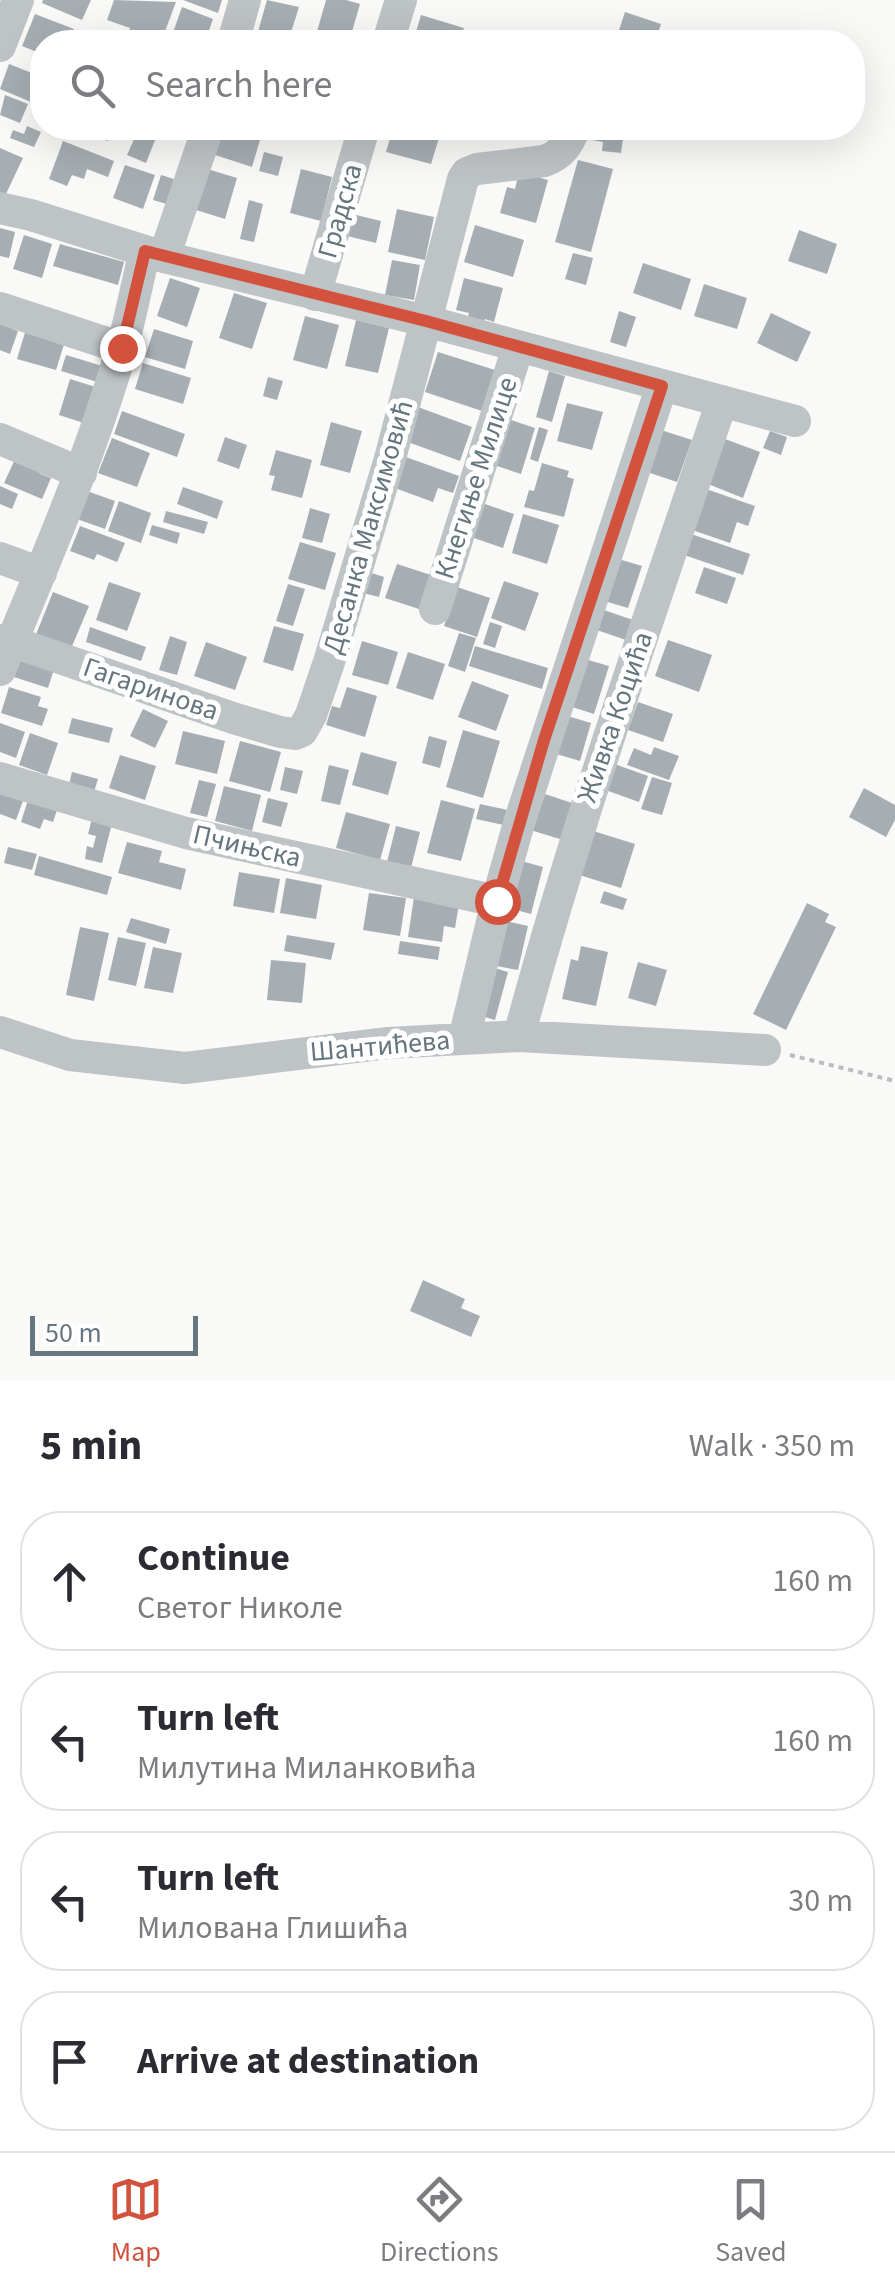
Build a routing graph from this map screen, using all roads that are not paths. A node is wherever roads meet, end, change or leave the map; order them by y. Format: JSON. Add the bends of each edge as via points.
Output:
{"nodes":[{"id":1,"x":18,"y":0,"type":"edge"},
{"id":2,"x":245,"y":0,"type":"edge"},
{"id":3,"x":400,"y":0,"type":"edge"},
{"id":4,"x":236,"y":30,"type":"edge"},
{"id":5,"x":391,"y":30,"type":"edge"},
{"id":6,"x":0,"y":46,"type":"edge"},
{"id":7,"x":203,"y":140,"type":"edge"},
{"id":8,"x":360,"y":140,"type":"edge"},
{"id":9,"x":569,"y":140,"type":"edge"},
{"id":10,"x":0,"y":208,"type":"edge"},
{"id":11,"x":154,"y":254,"type":"junction"},
{"id":12,"x":315,"y":295,"type":"junction"},
{"id":13,"x":0,"y":308,"type":"edge"},
{"id":14,"x":426,"y":321,"type":"junction"},
{"id":15,"x":518,"y":347,"type":"junction"},
{"id":16,"x":122,"y":348,"type":"junction"},
{"id":17,"x":662,"y":386,"type":"junction"},
{"id":18,"x":722,"y":401,"type":"junction"},
{"id":19,"x":795,"y":421,"type":"dead end"},
{"id":20,"x":0,"y":439,"type":"edge"},
{"id":21,"x":81,"y":472,"type":"junction"},
{"id":22,"x":0,"y":558,"type":"edge"},
{"id":23,"x":42,"y":574,"type":"junction"},
{"id":24,"x":435,"y":609,"type":"dead end"},
{"id":25,"x":4,"y":651,"type":"edge"},
{"id":26,"x":302,"y":730,"type":"joint"},
{"id":27,"x":0,"y":778,"type":"edge"},
{"id":28,"x":497,"y":901,"type":"junction"},
{"id":29,"x":0,"y":1032,"type":"edge"},
{"id":30,"x":519,"y":1036,"type":"junction"},
{"id":31,"x":464,"y":1038,"type":"junction"},
{"id":32,"x":766,"y":1050,"type":"road end"}],
"edges":[{"from":1,"to":6,"type":"street"},
{"from":2,"to":4,"type":"street"},
{"from":3,"to":5,"type":"street"},
{"from":7,"to":11,"type":"street"},
{"from":8,"to":12,"type":"street","name":"Градска"},
{"from":9,"to":14,"type":"street","name":"Десанка Максимовић","via":[[544,162],[467,172]]},
{"from":10,"to":11,"type":"street"},
{"from":11,"to":12,"type":"street"},
{"from":11,"to":16,"type":"street"},
{"from":12,"to":14,"type":"street"},
{"from":13,"to":16,"type":"street"},
{"from":14,"to":15,"type":"street"},
{"from":14,"to":26,"type":"street","name":"Десанка Максимовић","via":[[392,456]]},
{"from":15,"to":17,"type":"street"},
{"from":15,"to":24,"type":"street","name":"Кнегиње Милице"},
{"from":16,"to":21,"type":"street"},
{"from":17,"to":18,"type":"street"},
{"from":17,"to":28,"type":"street"},
{"from":18,"to":19,"type":"street"},
{"from":18,"to":30,"type":"street","name":"Живка Коцића","via":[[582,817]]},
{"from":20,"to":21,"type":"street"},
{"from":21,"to":23,"type":"street"},
{"from":22,"to":23,"type":"street"},
{"from":23,"to":25,"type":"street"},
{"from":25,"to":26,"type":"street","name":"Гагаринова","via":[[22,645],[280,732]]},
{"from":27,"to":28,"type":"street","name":"Пчињска","via":[[186,833]]},
{"from":28,"to":31,"type":"street"},
{"from":29,"to":31,"type":"street","name":"Шантићева","via":[[70,1056],[185,1068]]},
{"from":30,"to":31,"type":"street","name":"Шантићева"},
{"from":30,"to":32,"type":"street","name":"Шантићева"}]}
